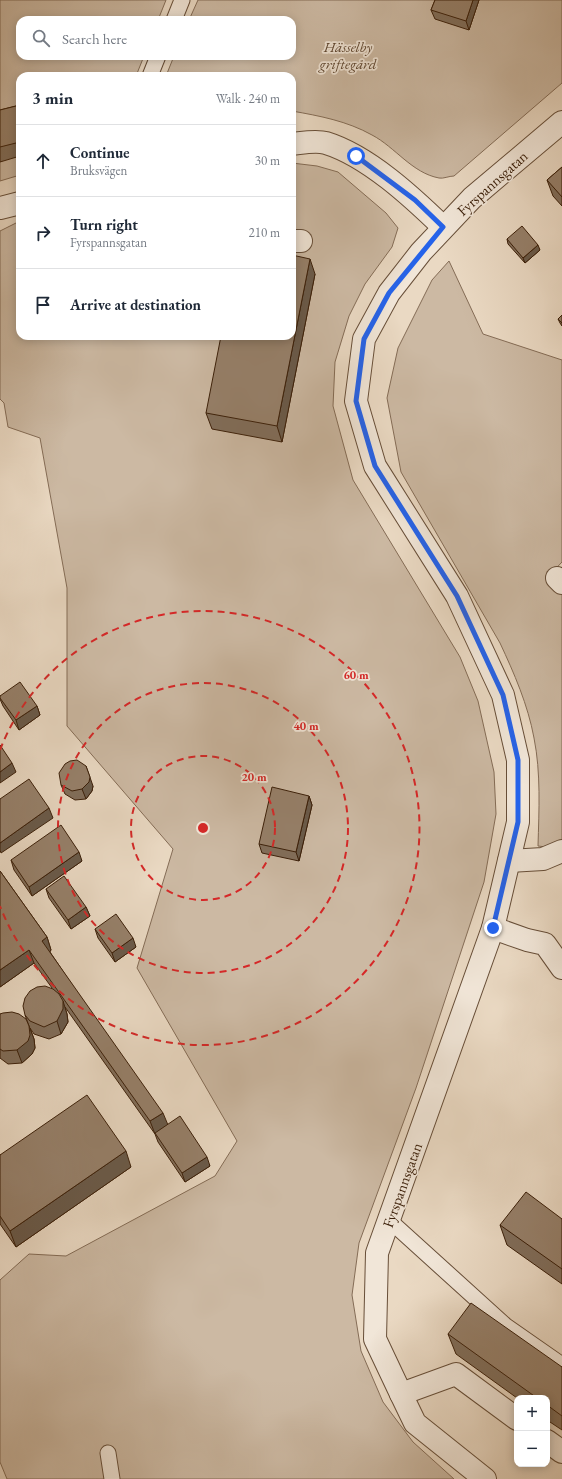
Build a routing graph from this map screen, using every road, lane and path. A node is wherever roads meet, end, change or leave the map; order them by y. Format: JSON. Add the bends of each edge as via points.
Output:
{"nodes":[{"id":1,"x":182,"y":0,"type":"edge"},
{"id":2,"x":176,"y":16,"type":"edge"},
{"id":3,"x":156,"y":60,"type":"edge"},
{"id":4,"x":152,"y":72,"type":"edge"},
{"id":5,"x":562,"y":122,"type":"edge"},
{"id":6,"x":296,"y":144,"type":"edge"},
{"id":7,"x":16,"y":204,"type":"edge"},
{"id":8,"x":0,"y":208,"type":"edge"},
{"id":9,"x":443,"y":227,"type":"junction"},
{"id":10,"x":562,"y":851,"type":"edge"},
{"id":11,"x":509,"y":861,"type":"junction"},
{"id":12,"x":493,"y":928,"type":"junction"},
{"id":13,"x":562,"y":968,"type":"edge"},
{"id":14,"x":389,"y":1220,"type":"junction"},
{"id":15,"x":562,"y":1365,"type":"edge"},
{"id":16,"x":401,"y":1394,"type":"junction"},
{"id":17,"x":514,"y":1417,"type":"edge"},
{"id":18,"x":550,"y":1443,"type":"edge"},
{"id":19,"x":562,"y":1452,"type":"edge"},
{"id":20,"x":108,"y":1453,"type":"dead end"},
{"id":21,"x":112,"y":1479,"type":"edge"},
{"id":22,"x":485,"y":1479,"type":"edge"}],
"edges":[{"from":1,"to":2,"type":"lane"},
{"from":3,"to":4,"type":"lane"},
{"from":5,"to":9,"type":"street","name":"Fyrspannsgatan","via":[[472,198]]},
{"from":6,"to":9,"type":"street","via":[[324,142],[356,156],[415,200]]},
{"from":7,"to":8,"type":"street"},
{"from":9,"to":11,"type":"street","name":"Fyrspannsgatan","via":[[389,293],[364,339],[356,401],[375,466],[457,596],[503,695],[518,760],[518,822]]},
{"from":10,"to":11,"type":"street","via":[[543,859]]},
{"from":11,"to":12,"type":"street","name":"Fyrspannsgatan"},
{"from":12,"to":13,"type":"street","via":[[545,944]]},
{"from":12,"to":14,"type":"street","name":"Fyrspannsgatan"},
{"from":14,"to":15,"type":"lane","via":[[506,1326]]},
{"from":14,"to":16,"type":"street","name":"Fyrspannsgatan","via":[[377,1253],[375,1339]]},
{"from":16,"to":17,"type":"street","via":[[456,1374]]},
{"from":16,"to":22,"type":"street","name":"Fyrspannsgatan","via":[[415,1423]]},
{"from":18,"to":19,"type":"street"},
{"from":20,"to":21,"type":"lane"}]}
